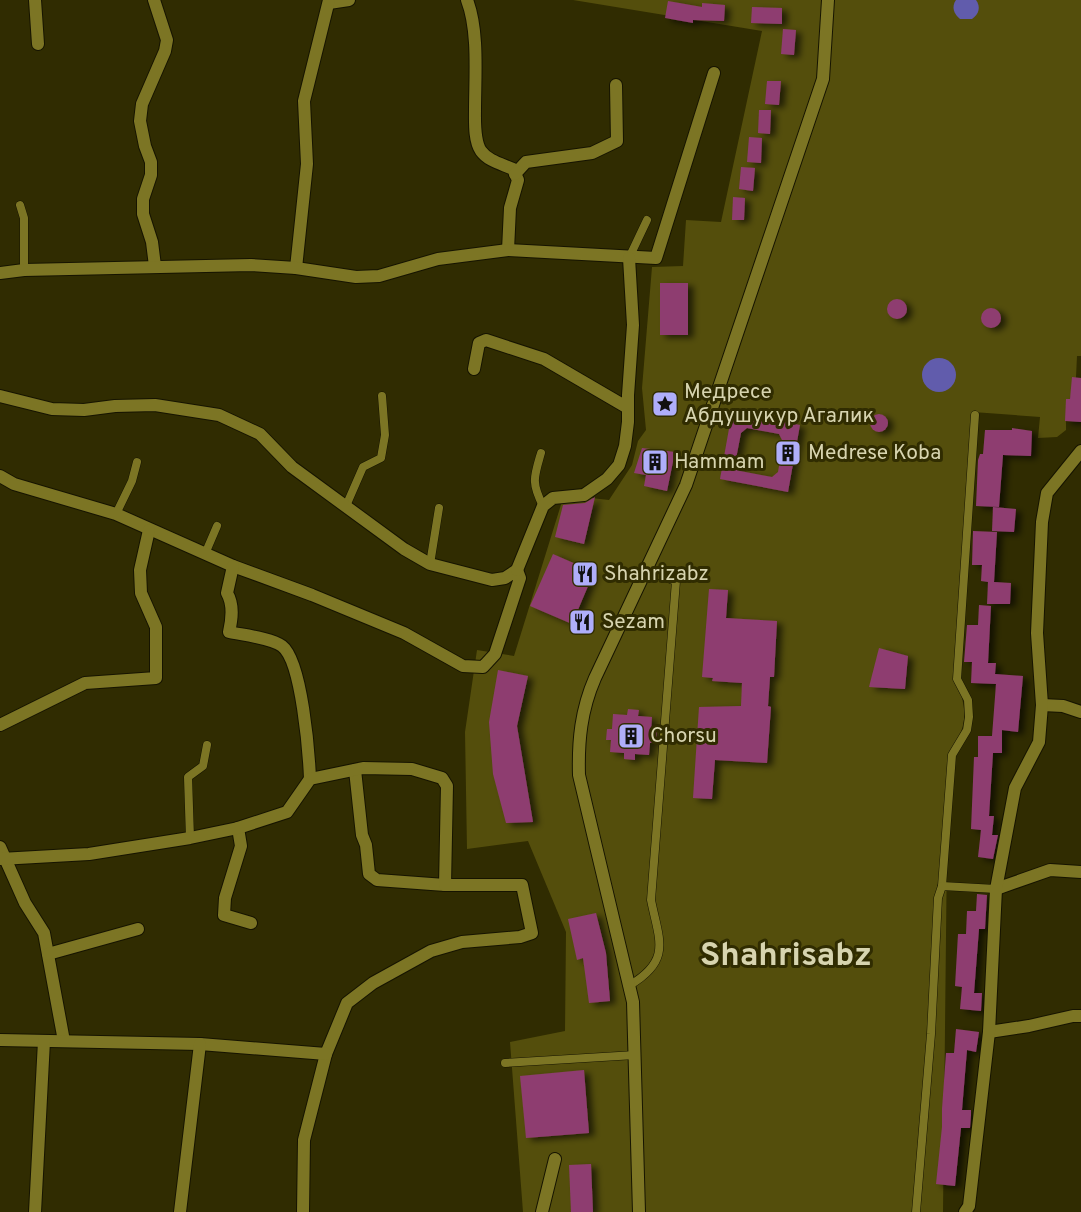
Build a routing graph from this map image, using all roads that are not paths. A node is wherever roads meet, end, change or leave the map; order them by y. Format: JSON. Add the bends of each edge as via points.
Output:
{"nodes":[{"id":1,"x":34,"y":0,"type":"edge"},
{"id":2,"x":154,"y":0,"type":"edge"},
{"id":3,"x":349,"y":0,"type":"edge"},
{"id":4,"x":467,"y":0,"type":"edge"},
{"id":5,"x":828,"y":0,"type":"edge"},
{"id":6,"x":329,"y":2,"type":"edge"},
{"id":7,"x":38,"y":44,"type":"dead end"},
{"id":8,"x":714,"y":73,"type":"dead end"},
{"id":9,"x":616,"y":85,"type":"dead end"},
{"id":10,"x":515,"y":174,"type":"junction"},
{"id":11,"x":20,"y":205,"type":"dead end"},
{"id":12,"x":647,"y":220,"type":"dead end"},
{"id":13,"x":508,"y":250,"type":"junction"},
{"id":14,"x":629,"y":258,"type":"junction"},
{"id":15,"x":154,"y":266,"type":"junction"},
{"id":16,"x":296,"y":268,"type":"junction"},
{"id":17,"x":24,"y":270,"type":"junction"},
{"id":18,"x":0,"y":273,"type":"edge"},
{"id":19,"x":474,"y":369,"type":"dead end"},
{"id":20,"x":0,"y":396,"type":"edge"},
{"id":21,"x":382,"y":396,"type":"dead end"},
{"id":22,"x":628,"y":408,"type":"junction"},
{"id":23,"x":975,"y":415,"type":"dead end"},
{"id":24,"x":1081,"y":451,"type":"edge"},
{"id":25,"x":541,"y":453,"type":"dead end"},
{"id":26,"x":137,"y":462,"type":"dead end"},
{"id":27,"x":0,"y":476,"type":"edge"},
{"id":28,"x":346,"y":506,"type":"junction"},
{"id":29,"x":543,"y":506,"type":"junction"},
{"id":30,"x":439,"y":508,"type":"dead end"},
{"id":31,"x":116,"y":514,"type":"junction"},
{"id":32,"x":217,"y":526,"type":"dead end"},
{"id":33,"x":149,"y":530,"type":"junction"},
{"id":34,"x":205,"y":554,"type":"junction"},
{"id":35,"x":430,"y":564,"type":"junction"},
{"id":36,"x":233,"y":566,"type":"junction"},
{"id":37,"x":517,"y":570,"type":"junction"},
{"id":38,"x":646,"y":571,"type":"junction"},
{"id":39,"x":1042,"y":705,"type":"junction"},
{"id":40,"x":1081,"y":712,"type":"edge"},
{"id":41,"x":0,"y":725,"type":"edge"},
{"id":42,"x":207,"y":745,"type":"dead end"},
{"id":43,"x":355,"y":770,"type":"junction"},
{"id":44,"x":310,"y":779,"type":"junction"},
{"id":45,"x":238,"y":828,"type":"junction"},
{"id":46,"x":190,"y":838,"type":"junction"},
{"id":47,"x":0,"y":847,"type":"edge"},
{"id":48,"x":3,"y":859,"type":"edge"},
{"id":49,"x":1081,"y":872,"type":"edge"},
{"id":50,"x":445,"y":885,"type":"junction"},
{"id":51,"x":942,"y":886,"type":"junction"},
{"id":52,"x":996,"y":889,"type":"junction"},
{"id":53,"x":251,"y":923,"type":"dead end"},
{"id":54,"x":138,"y":929,"type":"dead end"},
{"id":55,"x":48,"y":954,"type":"junction"},
{"id":56,"x":630,"y":985,"type":"junction"},
{"id":57,"x":1081,"y":1016,"type":"edge"},
{"id":58,"x":989,"y":1032,"type":"junction"},
{"id":59,"x":0,"y":1040,"type":"edge"},
{"id":60,"x":44,"y":1041,"type":"junction"},
{"id":61,"x":64,"y":1041,"type":"junction"},
{"id":62,"x":200,"y":1044,"type":"junction"},
{"id":63,"x":326,"y":1054,"type":"junction"},
{"id":64,"x":635,"y":1055,"type":"junction"},
{"id":65,"x":505,"y":1063,"type":"dead end"},
{"id":66,"x":555,"y":1159,"type":"dead end"},
{"id":67,"x":35,"y":1212,"type":"edge"},
{"id":68,"x":180,"y":1212,"type":"edge"},
{"id":69,"x":303,"y":1212,"type":"edge"},
{"id":70,"x":542,"y":1212,"type":"edge"},
{"id":71,"x":639,"y":1212,"type":"edge"},
{"id":72,"x":916,"y":1212,"type":"edge"},
{"id":73,"x":965,"y":1212,"type":"edge"}],
"edges":[{"from":1,"to":7,"type":"street"},
{"from":2,"to":15,"type":"street","via":[[166,40],[165,51],[142,104],[140,121],[151,162],[151,175],[142,199]]},
{"from":3,"to":6,"type":"street"},
{"from":4,"to":10,"type":"street","via":[[475,45],[476,130],[480,149]]},
{"from":5,"to":38,"type":"street","via":[[824,79],[686,485]]},
{"from":6,"to":16,"type":"street","via":[[304,101],[307,164]]},
{"from":8,"to":14,"type":"street","via":[[656,258]]},
{"from":9,"to":10,"type":"street","via":[[617,141],[592,153],[526,162]]},
{"from":10,"to":13,"type":"street","via":[[518,180],[510,208]]},
{"from":11,"to":17,"type":"lane","via":[[24,218]]},
{"from":12,"to":14,"type":"lane"},
{"from":13,"to":14,"type":"street"},
{"from":13,"to":16,"type":"street","via":[[438,259],[379,276],[356,277]]},
{"from":14,"to":22,"type":"street","via":[[633,326]]},
{"from":15,"to":16,"type":"street","via":[[251,264]]},
{"from":15,"to":17,"type":"street"},
{"from":17,"to":18,"type":"street"},
{"from":19,"to":22,"type":"street","via":[[479,343],[486,340],[544,359]]},
{"from":20,"to":28,"type":"street","via":[[52,409],[155,405],[219,415],[260,434],[292,467]]},
{"from":21,"to":28,"type":"lane","via":[[385,435],[381,458],[363,466]]},
{"from":22,"to":29,"type":"street","via":[[625,446],[619,465],[607,479],[584,495],[553,498]]},
{"from":23,"to":51,"type":"lane","via":[[957,679],[968,700],[969,717],[967,730],[952,755]]},
{"from":24,"to":39,"type":"street","via":[[1047,493],[1045,502],[1037,633]]},
{"from":25,"to":29,"type":"lane","via":[[533,478]]},
{"from":26,"to":31,"type":"lane"},
{"from":27,"to":31,"type":"street","via":[[14,484]]},
{"from":28,"to":35,"type":"street"},
{"from":29,"to":37,"type":"street"},
{"from":30,"to":35,"type":"lane"},
{"from":31,"to":33,"type":"street"},
{"from":32,"to":34,"type":"lane"},
{"from":33,"to":34,"type":"street"},
{"from":33,"to":41,"type":"street","via":[[140,570],[141,593],[156,627],[156,678],[85,683]]},
{"from":34,"to":36,"type":"street"},
{"from":35,"to":37,"type":"street","via":[[492,580]]},
{"from":36,"to":37,"type":"street","via":[[404,633],[463,666],[483,667],[495,654],[502,635],[520,578]]},
{"from":36,"to":44,"type":"street","via":[[228,593],[232,617],[229,632],[281,645],[290,653],[306,728]]},
{"from":38,"to":56,"type":"street","via":[[586,697],[578,751],[579,776]]},
{"from":38,"to":56,"type":"lane","via":[[676,581],[651,900],[661,950],[642,978]]},
{"from":39,"to":40,"type":"street"},
{"from":39,"to":52,"type":"street","via":[[1039,742],[1015,788]]},
{"from":42,"to":46,"type":"lane","via":[[203,766],[188,777]]},
{"from":43,"to":44,"type":"street"},
{"from":43,"to":50,"type":"street","via":[[369,874],[377,880]]},
{"from":43,"to":50,"type":"street","via":[[412,769],[442,778],[447,786]]},
{"from":44,"to":45,"type":"street","via":[[287,812]]},
{"from":45,"to":46,"type":"street"},
{"from":45,"to":53,"type":"street","via":[[241,846],[225,898],[224,915]]},
{"from":46,"to":48,"type":"street","via":[[89,854]]},
{"from":47,"to":48,"type":"street"},
{"from":48,"to":55,"type":"street","via":[[44,933]]},
{"from":49,"to":52,"type":"street","via":[[1050,870]]},
{"from":50,"to":63,"type":"street","via":[[522,885],[532,933],[462,942],[431,951],[373,983],[347,1003]]},
{"from":51,"to":52,"type":"lane"},
{"from":51,"to":72,"type":"lane","via":[[938,898]]},
{"from":52,"to":58,"type":"street"},
{"from":54,"to":55,"type":"street"},
{"from":55,"to":61,"type":"street"},
{"from":56,"to":64,"type":"street"},
{"from":57,"to":58,"type":"street"},
{"from":58,"to":73,"type":"street","via":[[969,1206]]},
{"from":59,"to":60,"type":"street"},
{"from":60,"to":61,"type":"street"},
{"from":60,"to":67,"type":"street"},
{"from":61,"to":62,"type":"street"},
{"from":62,"to":63,"type":"street"},
{"from":62,"to":68,"type":"street"},
{"from":63,"to":69,"type":"street","via":[[304,1140]]},
{"from":64,"to":65,"type":"lane"},
{"from":64,"to":71,"type":"street"},
{"from":66,"to":70,"type":"street"}]}
